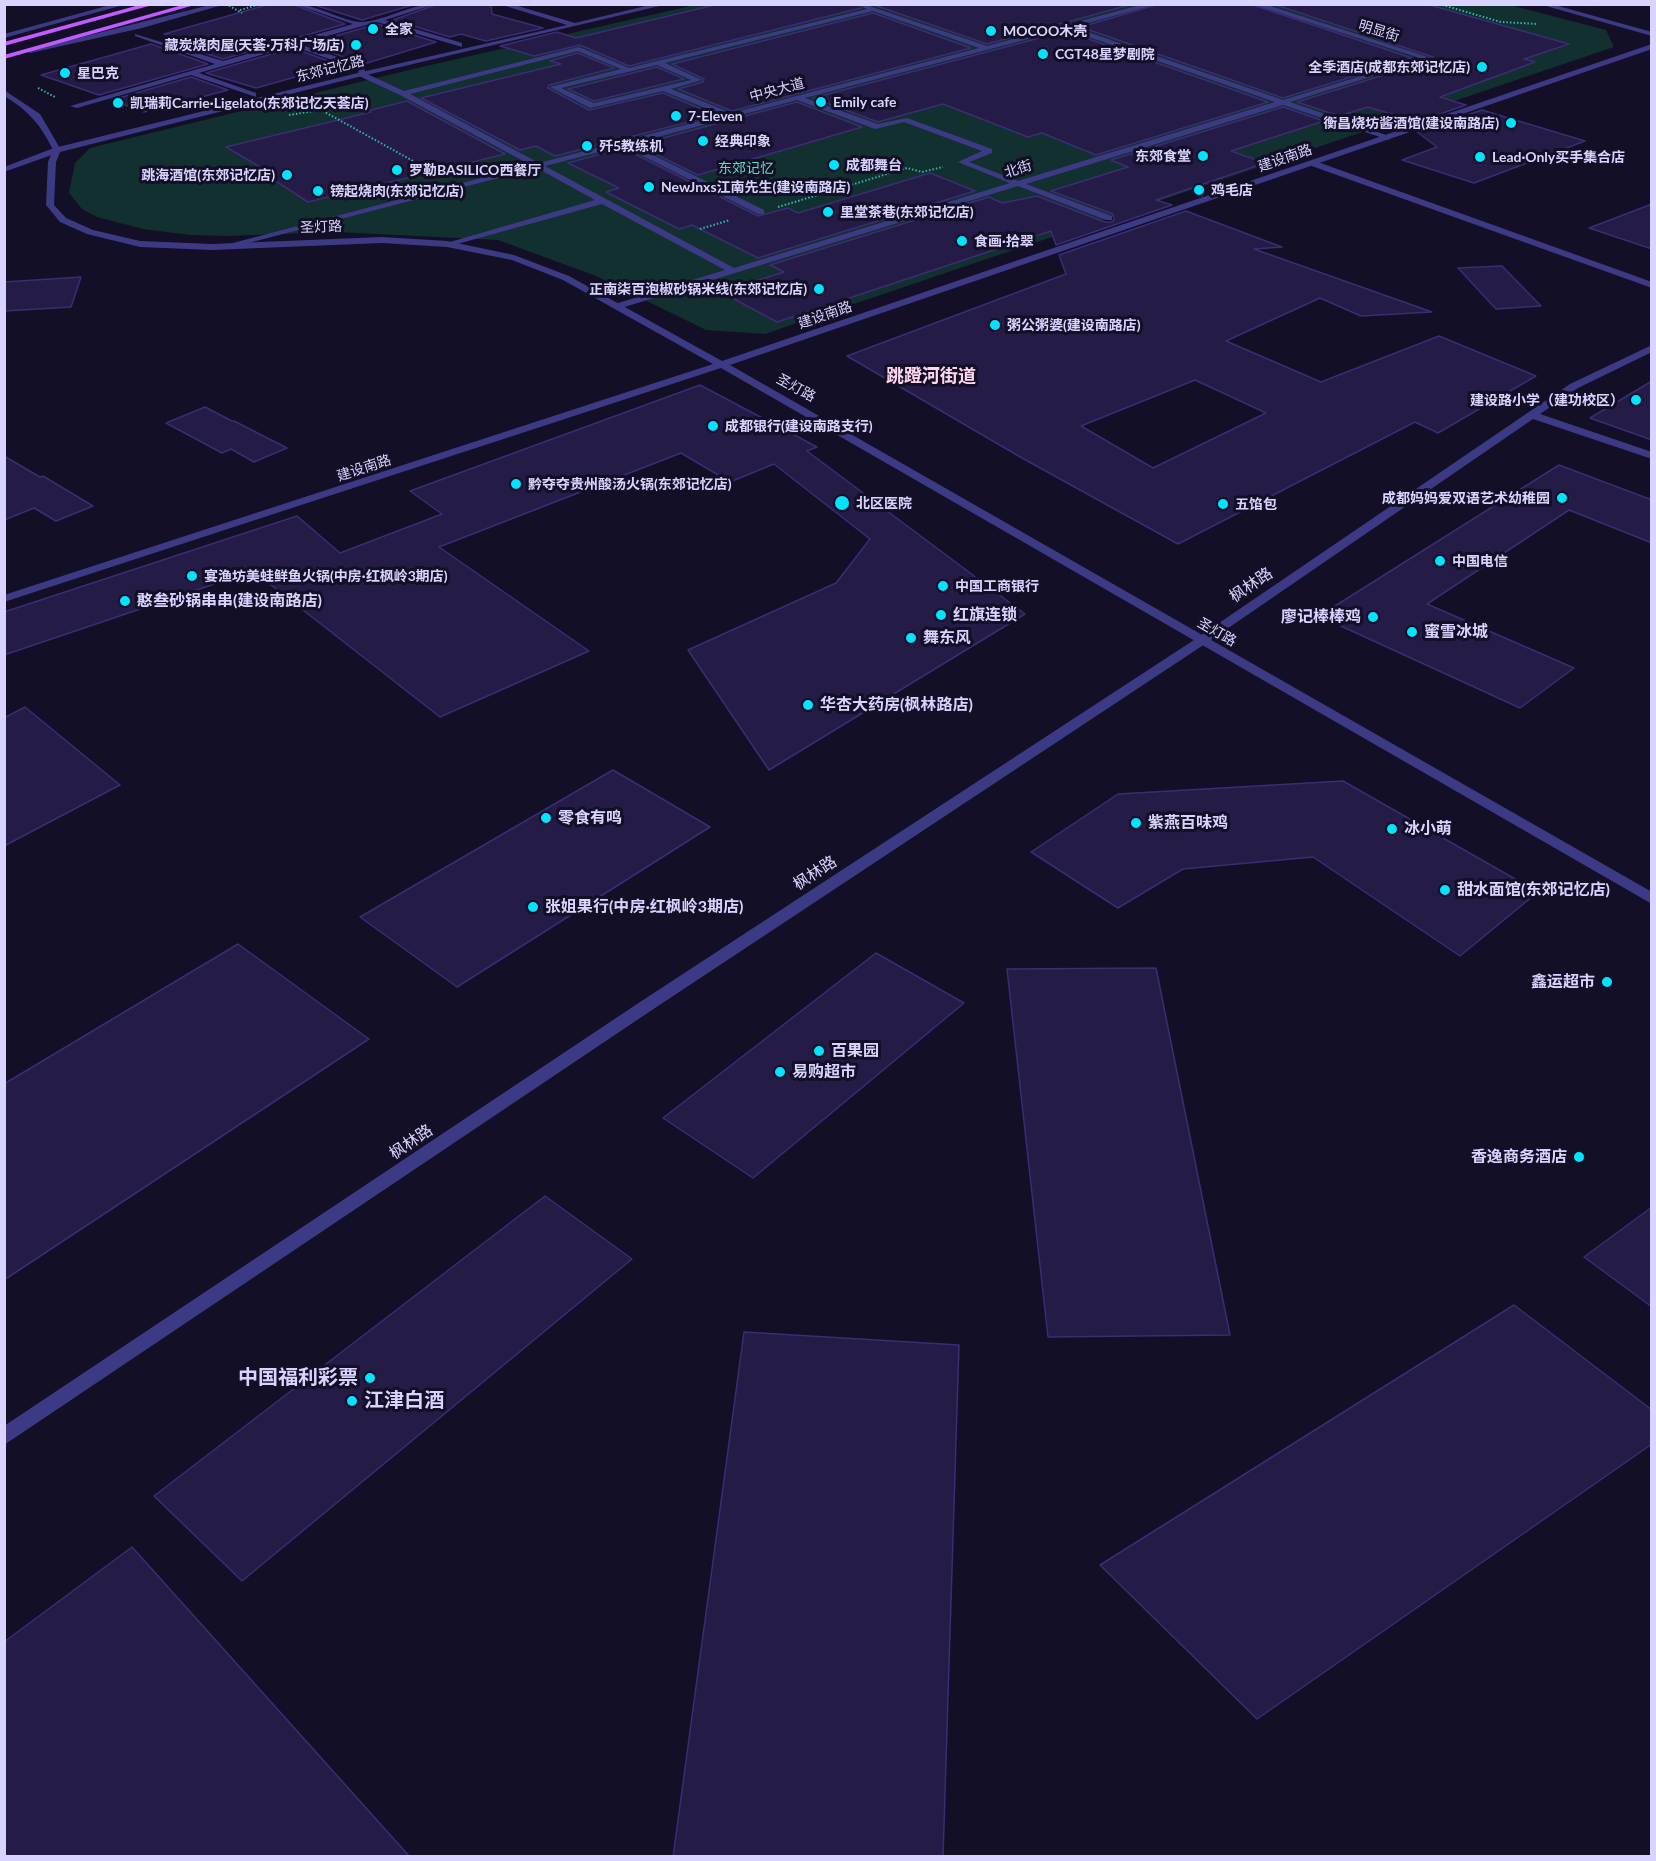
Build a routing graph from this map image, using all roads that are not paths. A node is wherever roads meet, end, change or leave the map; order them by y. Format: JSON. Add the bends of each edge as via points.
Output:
{"nodes":[{"id":1,"x":124,"y":4,"type":"edge"},
{"id":2,"x":153,"y":4,"type":"edge"},
{"id":3,"x":195,"y":4,"type":"edge"},
{"id":4,"x":224,"y":4,"type":"edge"},
{"id":5,"x":297,"y":4,"type":"edge"},
{"id":6,"x":433,"y":4,"type":"edge"},
{"id":7,"x":502,"y":4,"type":"edge"},
{"id":8,"x":665,"y":4,"type":"edge"},
{"id":9,"x":861,"y":4,"type":"edge"},
{"id":10,"x":1154,"y":4,"type":"edge"},
{"id":11,"x":1255,"y":4,"type":"edge"},
{"id":12,"x":1542,"y":4,"type":"edge"},
{"id":13,"x":874,"y":9,"type":"junction"},
{"id":14,"x":378,"y":20,"type":"junction"},
{"id":15,"x":362,"y":25,"type":"junction"},
{"id":16,"x":576,"y":25,"type":"junction"},
{"id":17,"x":1066,"y":27,"type":"junction"},
{"id":18,"x":137,"y":34,"type":"dead end"},
{"id":19,"x":1652,"y":34,"type":"edge"},
{"id":20,"x":4,"y":36,"type":"edge"},
{"id":21,"x":4,"y":44,"type":"edge"},
{"id":22,"x":292,"y":44,"type":"junction"},
{"id":23,"x":459,"y":45,"type":"dead end"},
{"id":24,"x":1652,"y":46,"type":"edge"},
{"id":25,"x":987,"y":48,"type":"junction"},
{"id":26,"x":30,"y":51,"type":"junction"},
{"id":27,"x":4,"y":57,"type":"edge"},
{"id":28,"x":1427,"y":58,"type":"joint"},
{"id":29,"x":658,"y":63,"type":"junction"},
{"id":30,"x":224,"y":64,"type":"junction"},
{"id":31,"x":628,"y":70,"type":"junction"},
{"id":32,"x":192,"y":73,"type":"junction"},
{"id":33,"x":362,"y":74,"type":"junction"},
{"id":34,"x":664,"y":89,"type":"junction"},
{"id":35,"x":4,"y":92,"type":"edge"},
{"id":36,"x":403,"y":93,"type":"junction"},
{"id":37,"x":252,"y":94,"type":"dead end"},
{"id":38,"x":799,"y":98,"type":"junction"},
{"id":39,"x":1284,"y":102,"type":"junction"},
{"id":40,"x":74,"y":106,"type":"dead end"},
{"id":41,"x":731,"y":115,"type":"junction"},
{"id":42,"x":1386,"y":138,"type":"junction"},
{"id":43,"x":624,"y":144,"type":"junction"},
{"id":44,"x":57,"y":150,"type":"junction"},
{"id":45,"x":1312,"y":163,"type":"junction"},
{"id":46,"x":538,"y":166,"type":"junction"},
{"id":47,"x":4,"y":170,"type":"edge"},
{"id":48,"x":1019,"y":183,"type":"junction"},
{"id":49,"x":602,"y":201,"type":"junction"},
{"id":50,"x":761,"y":212,"type":"road end"},
{"id":51,"x":1109,"y":218,"type":"dead end"},
{"id":52,"x":447,"y":244,"type":"junction"},
{"id":53,"x":232,"y":246,"type":"junction"},
{"id":54,"x":733,"y":271,"type":"junction"},
{"id":55,"x":1652,"y":285,"type":"edge"},
{"id":56,"x":618,"y":306,"type":"junction"},
{"id":57,"x":1652,"y":348,"type":"edge"},
{"id":58,"x":721,"y":364,"type":"junction"},
{"id":59,"x":1532,"y":415,"type":"junction"},
{"id":60,"x":1652,"y":456,"type":"edge"},
{"id":61,"x":4,"y":599,"type":"edge"},
{"id":62,"x":1201,"y":641,"type":"junction"},
{"id":63,"x":1652,"y":899,"type":"edge"},
{"id":64,"x":4,"y":1437,"type":"edge"}],
"edges":[{"from":1,"to":20,"type":"street"},
{"from":2,"to":21,"type":"main road"},
{"from":3,"to":26,"type":"main road"},
{"from":4,"to":26,"type":"street"},
{"from":5,"to":15,"type":"street"},
{"from":6,"to":14,"type":"street"},
{"from":7,"to":16,"type":"street"},
{"from":8,"to":16,"type":"street","name":"东郊记忆路"},
{"from":9,"to":13,"type":"street"},
{"from":10,"to":17,"type":"street","name":"中央大道"},
{"from":11,"to":28,"type":"street","name":"明显街"},
{"from":12,"to":19,"type":"street"},
{"from":13,"to":25,"type":"street"},
{"from":13,"to":29,"type":"street"},
{"from":14,"to":15,"type":"street"},
{"from":14,"to":23,"type":"street"},
{"from":15,"to":22,"type":"street"},
{"from":16,"to":33,"type":"street","name":"东郊记忆路"},
{"from":17,"to":25,"type":"street","name":"中央大道"},
{"from":17,"to":39,"type":"street"},
{"from":18,"to":30,"type":"street"},
{"from":22,"to":30,"type":"street"},
{"from":22,"to":33,"type":"street","via":[[361,68]]},
{"from":24,"to":42,"type":"street","name":"建设南路"},
{"from":25,"to":38,"type":"street","name":"中央大道"},
{"from":26,"to":27,"type":"main road"},
{"from":28,"to":39,"type":"street","name":"北街"},
{"from":29,"to":31,"type":"street"},
{"from":29,"to":34,"type":"street","via":[[698,80]]},
{"from":30,"to":32,"type":"street"},
{"from":31,"to":34,"type":"street","via":[[554,87],[593,106]]},
{"from":31,"to":36,"type":"street","via":[[579,49]]},
{"from":32,"to":37,"type":"street"},
{"from":32,"to":40,"type":"street"},
{"from":33,"to":36,"type":"street"},
{"from":33,"to":44,"type":"street","name":"东郊记忆路"},
{"from":34,"to":41,"type":"street"},
{"from":35,"to":44,"type":"street","via":[[45,122]]},
{"from":36,"to":46,"type":"street"},
{"from":38,"to":41,"type":"street","name":"中央大道"},
{"from":38,"to":48,"type":"street","via":[[878,128],[904,120],[989,152],[962,162]]},
{"from":39,"to":42,"type":"street"},
{"from":39,"to":48,"type":"street","name":"北街"},
{"from":41,"to":43,"type":"street","name":"中央大道"},
{"from":42,"to":45,"type":"street","name":"建设南路"},
{"from":43,"to":46,"type":"street","name":"中央大道"},
{"from":43,"to":50,"type":"street"},
{"from":44,"to":47,"type":"street","name":"东郊记忆路"},
{"from":44,"to":53,"type":"street","name":"圣灯路","via":[[52,162],[51,205],[63,220],[90,232],[140,244]]},
{"from":45,"to":55,"type":"street"},
{"from":45,"to":58,"type":"street","name":"建设南路"},
{"from":46,"to":49,"type":"street"},
{"from":46,"to":53,"type":"street","name":"中央大道"},
{"from":48,"to":51,"type":"street"},
{"from":48,"to":54,"type":"street","name":"北街"},
{"from":49,"to":52,"type":"street"},
{"from":49,"to":54,"type":"street"},
{"from":52,"to":53,"type":"street","name":"圣灯路","via":[[382,240]]},
{"from":52,"to":56,"type":"street","name":"圣灯路","via":[[514,258],[566,278]]},
{"from":54,"to":56,"type":"street","name":"北街"},
{"from":56,"to":58,"type":"street","name":"圣灯路"},
{"from":57,"to":59,"type":"street","name":"枫林路","via":[[1574,386]]},
{"from":58,"to":61,"type":"street","name":"建设南路"},
{"from":58,"to":62,"type":"street","name":"圣灯路","via":[[831,424]]},
{"from":59,"to":60,"type":"street"},
{"from":59,"to":62,"type":"street","name":"枫林路"},
{"from":62,"to":63,"type":"street","name":"圣灯路"},
{"from":62,"to":64,"type":"street","name":"枫林路","via":[[646,1006]]}]}
